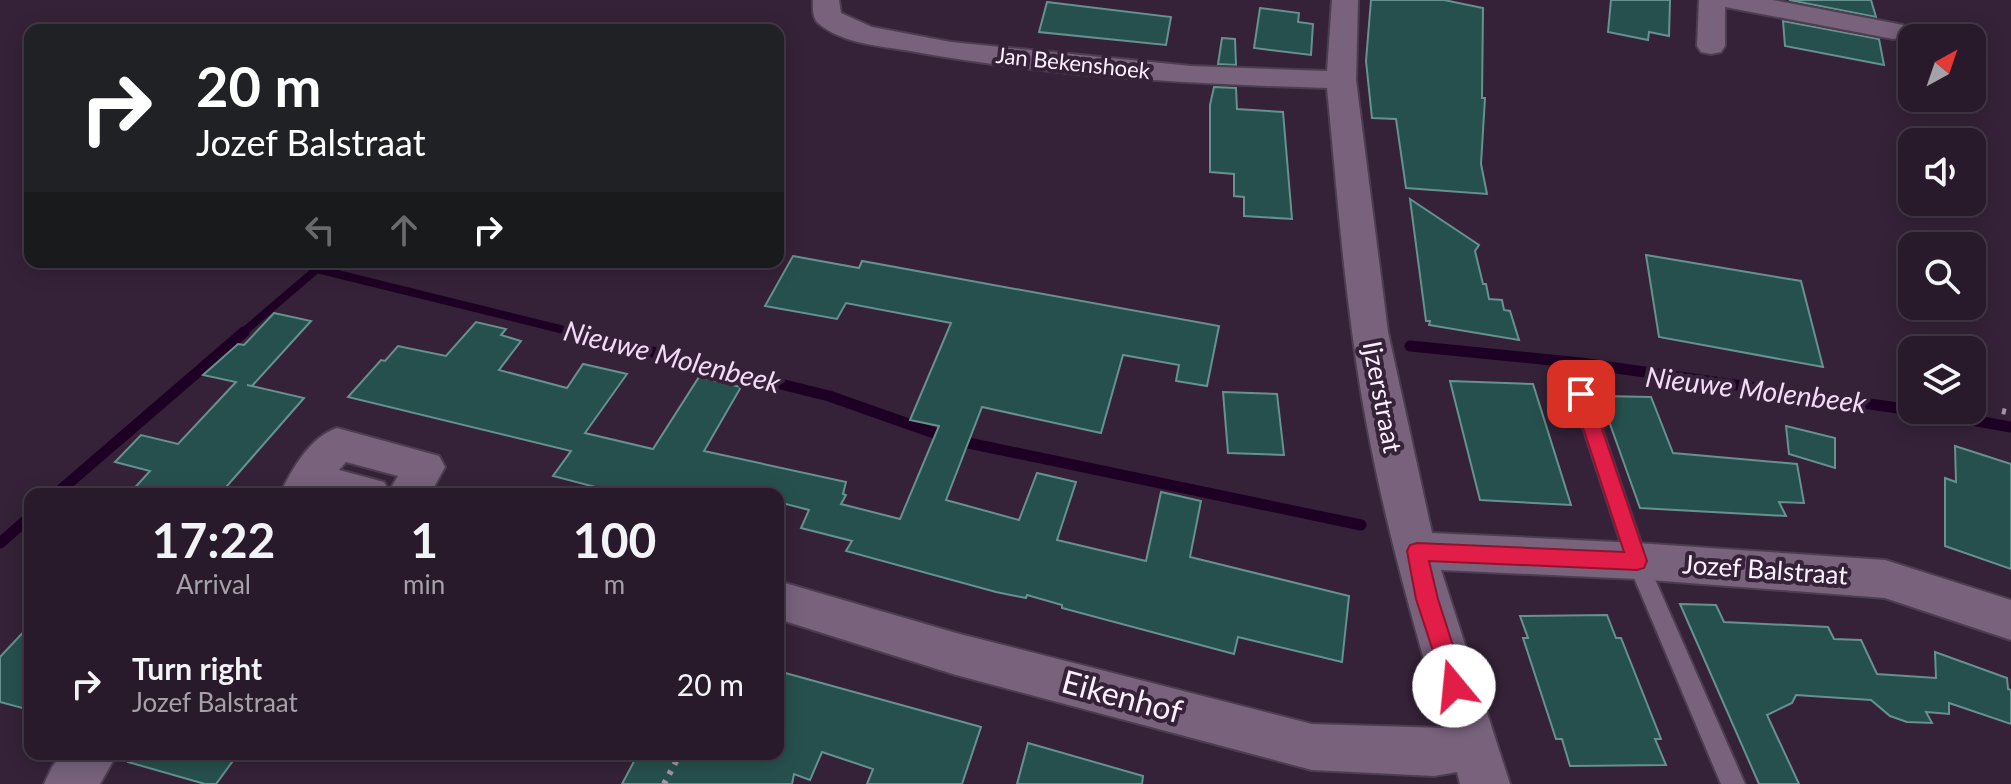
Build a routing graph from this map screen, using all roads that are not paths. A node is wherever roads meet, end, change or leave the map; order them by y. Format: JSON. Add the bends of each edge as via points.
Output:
{"nodes":[{"id":1,"x":826,"y":0,"type":"edge"},
{"id":2,"x":1345,"y":0,"type":"edge"},
{"id":3,"x":1712,"y":0,"type":"edge"},
{"id":4,"x":1730,"y":0,"type":"edge"},
{"id":5,"x":1893,"y":32,"type":"dead end"},
{"id":6,"x":1711,"y":46,"type":"dead end"},
{"id":7,"x":1341,"y":80,"type":"junction"},
{"id":8,"x":1581,"y":394,"type":"dead end"},
{"id":9,"x":304,"y":487,"type":"edge"},
{"id":10,"x":412,"y":488,"type":"edge"},
{"id":11,"x":1417,"y":551,"type":"junction"},
{"id":12,"x":1637,"y":561,"type":"junction"},
{"id":13,"x":784,"y":602,"type":"edge"},
{"id":14,"x":2011,"y":620,"type":"edge"},
{"id":15,"x":88,"y":760,"type":"edge"},
{"id":16,"x":1479,"y":764,"type":"edge"},
{"id":17,"x":69,"y":784,"type":"edge"},
{"id":18,"x":1733,"y":784,"type":"edge"}],
"edges":[{"from":1,"to":7,"type":"street","name":"Jan Bekenshoek","via":[[828,17],[851,30],[951,50],[1191,75]]},
{"from":2,"to":7,"type":"street","name":"Ijzerstraat"},
{"from":3,"to":6,"type":"street"},
{"from":4,"to":5,"type":"street"},
{"from":7,"to":11,"type":"street","name":"Ijzerstraat","via":[[1362,285],[1399,486]]},
{"from":8,"to":12,"type":"lane"},
{"from":9,"to":10,"type":"street","via":[[337,444],[425,467]]},
{"from":11,"to":12,"type":"street","name":"Jozef Balstraat"},
{"from":11,"to":16,"type":"street","name":"Ijzerstraat"},
{"from":12,"to":14,"type":"street","name":"Jozef Balstraat","via":[[1885,579]]},
{"from":12,"to":18,"type":"lane"},
{"from":13,"to":16,"type":"street","name":"Eikenhof","via":[[956,654],[1312,747],[1434,753]]},
{"from":15,"to":17,"type":"street"}]}
